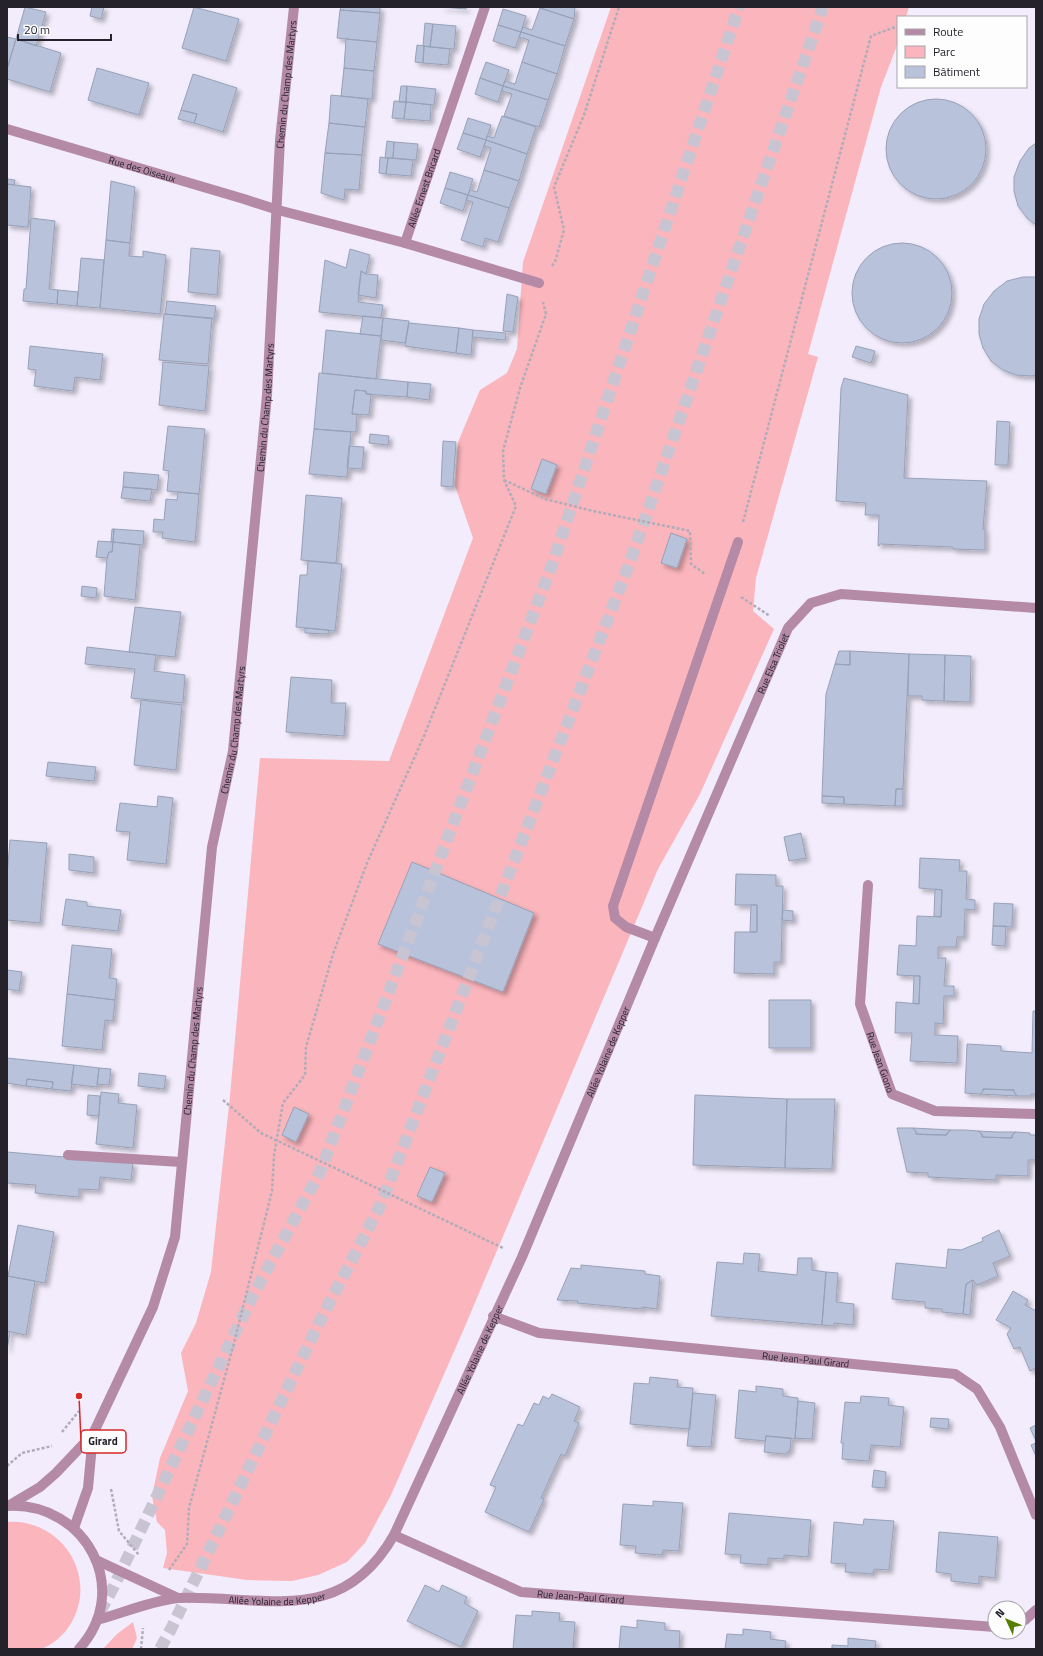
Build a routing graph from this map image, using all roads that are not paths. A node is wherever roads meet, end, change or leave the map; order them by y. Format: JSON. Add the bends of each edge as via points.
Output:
{"nodes":[{"id":1,"x":294,"y":7,"type":"edge"},
{"id":2,"x":485,"y":7,"type":"edge"},
{"id":3,"x":7,"y":129,"type":"edge"},
{"id":4,"x":278,"y":210,"type":"junction"},
{"id":5,"x":406,"y":243,"type":"junction"},
{"id":6,"x":539,"y":283,"type":"road end"},
{"id":7,"x":738,"y":542,"type":"road end"},
{"id":8,"x":1036,"y":608,"type":"edge"},
{"id":9,"x":868,"y":885,"type":"dead end"},
{"id":10,"x":655,"y":938,"type":"junction"},
{"id":11,"x":1036,"y":1114,"type":"edge"},
{"id":12,"x":68,"y":1155,"type":"dead end"},
{"id":13,"x":181,"y":1162,"type":"junction"},
{"id":14,"x":493,"y":1316,"type":"junction"},
{"id":15,"x":93,"y":1434,"type":"junction"},
{"id":16,"x":7,"y":1506,"type":"edge"},
{"id":17,"x":1036,"y":1515,"type":"edge"},
{"id":18,"x":74,"y":1528,"type":"junction"},
{"id":19,"x":394,"y":1535,"type":"junction"},
{"id":20,"x":96,"y":1560,"type":"junction"},
{"id":21,"x":178,"y":1598,"type":"junction"},
{"id":22,"x":1036,"y":1610,"type":"edge"},
{"id":23,"x":1027,"y":1618,"type":"edge"},
{"id":24,"x":97,"y":1620,"type":"junction"},
{"id":25,"x":987,"y":1626,"type":"edge"},
{"id":26,"x":79,"y":1649,"type":"edge"}],
"edges":[{"from":1,"to":4,"type":"street","name":"Chemin du Champ des Martyrs","via":[[280,140]]},
{"from":2,"to":5,"type":"street","name":"Allée Ernest Bricard"},
{"from":3,"to":4,"type":"street","name":"Rue des Oiseaux"},
{"from":4,"to":5,"type":"street"},
{"from":4,"to":13,"type":"street","name":"Chemin du Champ des Martyrs","via":[[267,395],[233,751],[212,847]]},
{"from":5,"to":6,"type":"street"},
{"from":7,"to":10,"type":"street","via":[[613,906],[615,918],[626,927]]},
{"from":8,"to":10,"type":"street","name":"Rue Elsa Triolet","via":[[841,594],[811,603],[788,628]]},
{"from":9,"to":11,"type":"street","name":"Rue Jean Giono","via":[[860,1004],[892,1094],[935,1111]]},
{"from":10,"to":14,"type":"street","name":"Allée Yolaine de Kepper","via":[[522,1257]]},
{"from":12,"to":13,"type":"street"},
{"from":13,"to":15,"type":"street","name":"Chemin du Champ des Martyrs","via":[[175,1237],[153,1306]]},
{"from":14,"to":17,"type":"street","name":"Rue Jean-Paul Girard","via":[[539,1333],[955,1374],[977,1389],[1000,1427]]},
{"from":14,"to":19,"type":"street","name":"Allée Yolaine de Kepper"},
{"from":15,"to":16,"type":"street","name":"Chemin du Champ des Martyrs","via":[[40,1487]]},
{"from":15,"to":18,"type":"street","name":"Chemin du Champ des Martyrs","via":[[88,1488]]},
{"from":16,"to":18,"type":"street","via":[[26,1506],[43,1510],[60,1517]]},
{"from":18,"to":20,"type":"street","via":[[87,1543]]},
{"from":19,"to":21,"type":"street","name":"Allée Yolaine de Kepper","via":[[386,1549],[364,1574],[328,1594],[308,1600],[285,1602]]},
{"from":19,"to":25,"type":"street","name":"Rue Jean-Paul Girard","via":[[521,1592]]},
{"from":20,"to":21,"type":"street","name":"Allée Yolaine de Kepper"},
{"from":20,"to":24,"type":"street","via":[[101,1589]]},
{"from":21,"to":24,"type":"street","name":"Allée Yolaine de Kepper","via":[[144,1605]]},
{"from":22,"to":23,"type":"street"},
{"from":24,"to":26,"type":"street"}]}
